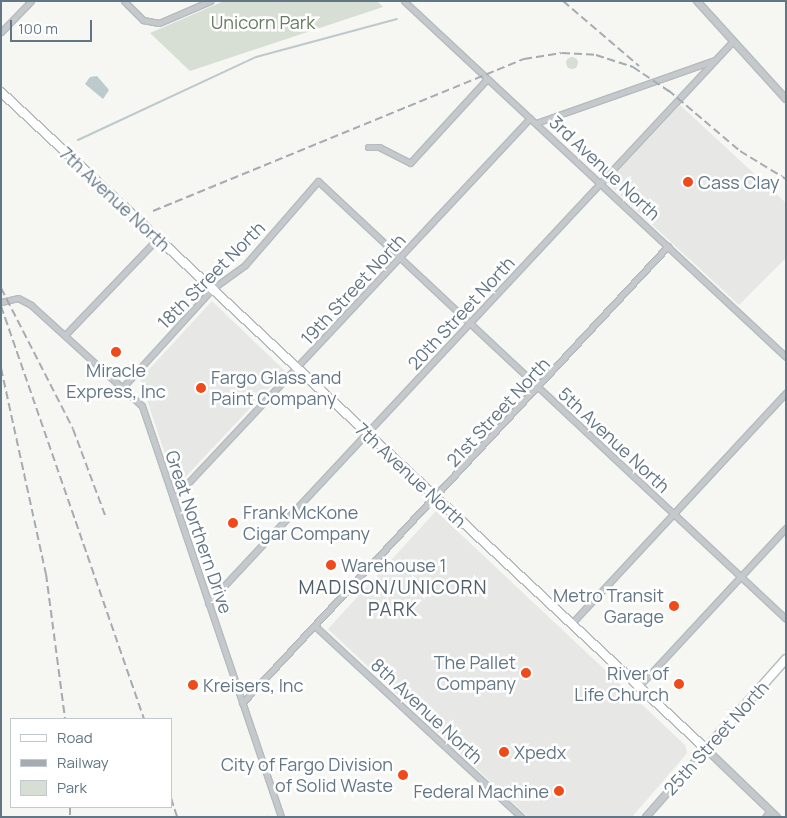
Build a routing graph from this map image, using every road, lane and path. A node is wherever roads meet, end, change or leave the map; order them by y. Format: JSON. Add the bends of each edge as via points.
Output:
{"nodes":[{"id":1,"x":31,"y":1,"type":"edge"},
{"id":2,"x":210,"y":1,"type":"edge"},
{"id":3,"x":404,"y":1,"type":"edge"},
{"id":4,"x":697,"y":1,"type":"edge"},
{"id":5,"x":126,"y":3,"type":"edge"},
{"id":6,"x":1,"y":32,"type":"edge"},
{"id":7,"x":734,"y":41,"type":"junction"},
{"id":8,"x":716,"y":60,"type":"junction"},
{"id":9,"x":487,"y":79,"type":"junction"},
{"id":10,"x":1,"y":92,"type":"edge"},
{"id":11,"x":786,"y":100,"type":"edge"},
{"id":12,"x":530,"y":118,"type":"junction"},
{"id":13,"x":536,"y":123,"type":"junction"},
{"id":14,"x":368,"y":147,"type":"dead end"},
{"id":15,"x":318,"y":181,"type":"joint"},
{"id":16,"x":601,"y":183,"type":"junction"},
{"id":17,"x":157,"y":239,"type":"junction"},
{"id":18,"x":668,"y":246,"type":"junction"},
{"id":19,"x":400,"y":259,"type":"junction"},
{"id":20,"x":212,"y":289,"type":"junction"},
{"id":21,"x":1,"y":302,"type":"edge"},
{"id":22,"x":470,"y":324,"type":"junction"},
{"id":23,"x":65,"y":335,"type":"junction"},
{"id":24,"x":786,"y":357,"type":"edge"},
{"id":25,"x":297,"y":369,"type":"junction"},
{"id":26,"x":122,"y":388,"type":"junction"},
{"id":27,"x":538,"y":388,"type":"junction"},
{"id":28,"x":786,"y":393,"type":"edge"},
{"id":29,"x":367,"y":434,"type":"junction"},
{"id":30,"x":436,"y":498,"type":"junction"},
{"id":31,"x":173,"y":499,"type":"junction"},
{"id":32,"x":673,"y":514,"type":"junction"},
{"id":33,"x":786,"y":528,"type":"edge"},
{"id":34,"x":740,"y":577,"type":"junction"},
{"id":35,"x":208,"y":603,"type":"junction"},
{"id":36,"x":786,"y":619,"type":"edge"},
{"id":37,"x":571,"y":624,"type":"junction"},
{"id":38,"x":315,"y":626,"type":"junction"},
{"id":39,"x":786,"y":659,"type":"edge"},
{"id":40,"x":638,"y":687,"type":"junction"},
{"id":41,"x":242,"y":703,"type":"junction"},
{"id":42,"x":706,"y":749,"type":"junction"},
{"id":43,"x":770,"y":810,"type":"junction"},
{"id":44,"x":281,"y":817,"type":"edge"},
{"id":45,"x":521,"y":817,"type":"edge"},
{"id":46,"x":646,"y":817,"type":"edge"},
{"id":47,"x":765,"y":817,"type":"edge"},
{"id":48,"x":777,"y":817,"type":"edge"}],
"edges":[{"from":1,"to":6,"type":"street"},
{"from":2,"to":5,"type":"street","via":[[159,23],[143,20]]},
{"from":3,"to":9,"type":"street","name":"3rd Avenue North"},
{"from":4,"to":7,"type":"street"},
{"from":7,"to":8,"type":"street","name":"20th Street North"},
{"from":7,"to":11,"type":"street"},
{"from":8,"to":13,"type":"street"},
{"from":8,"to":16,"type":"street","name":"20th Street North"},
{"from":9,"to":12,"type":"street","name":"3rd Avenue North"},
{"from":9,"to":14,"type":"street","via":[[410,163],[379,148]]},
{"from":10,"to":17,"type":"main road","name":"7th Avenue North"},
{"from":12,"to":13,"type":"street","name":"3rd Avenue North"},
{"from":12,"to":19,"type":"street","name":"19th Street North"},
{"from":13,"to":16,"type":"street","name":"3rd Avenue North"},
{"from":15,"to":19,"type":"street","name":"5th Avenue North"},
{"from":15,"to":20,"type":"street","name":"18th Street North","via":[[245,265]]},
{"from":16,"to":18,"type":"street","name":"3rd Avenue North"},
{"from":16,"to":22,"type":"street","name":"20th Street North"},
{"from":17,"to":20,"type":"main road","name":"7th Avenue North"},
{"from":17,"to":23,"type":"street"},
{"from":18,"to":24,"type":"street","name":"3rd Avenue North"},
{"from":18,"to":27,"type":"street","name":"21st Street North"},
{"from":19,"to":22,"type":"street","name":"5th Avenue North"},
{"from":19,"to":25,"type":"street","name":"19th Street North"},
{"from":20,"to":25,"type":"main road","name":"7th Avenue North"},
{"from":20,"to":26,"type":"street","name":"18th Street North"},
{"from":21,"to":23,"type":"street","name":"Great Northern Drive","via":[[13,298],[24,300]]},
{"from":22,"to":27,"type":"street","name":"5th Avenue North"},
{"from":22,"to":29,"type":"street","name":"20th Street North"},
{"from":23,"to":26,"type":"street","name":"Great Northern Drive"},
{"from":25,"to":29,"type":"main road","name":"7th Avenue North"},
{"from":25,"to":31,"type":"street","name":"19th Street North"},
{"from":26,"to":31,"type":"street","name":"Great Northern Drive","via":[[142,406]]},
{"from":27,"to":30,"type":"street","name":"21st Street North"},
{"from":27,"to":32,"type":"street","name":"5th Avenue North"},
{"from":28,"to":32,"type":"street"},
{"from":29,"to":30,"type":"main road","name":"7th Avenue North"},
{"from":29,"to":35,"type":"street","name":"20th Street North"},
{"from":30,"to":37,"type":"main road","name":"7th Avenue North"},
{"from":30,"to":38,"type":"street","name":"21st Street North"},
{"from":31,"to":35,"type":"street","name":"Great Northern Drive"},
{"from":32,"to":34,"type":"street","name":"5th Avenue North"},
{"from":32,"to":37,"type":"street"},
{"from":33,"to":34,"type":"street"},
{"from":34,"to":36,"type":"street","name":"5th Avenue North"},
{"from":34,"to":40,"type":"street"},
{"from":35,"to":41,"type":"street","name":"Great Northern Drive"},
{"from":37,"to":40,"type":"main road","name":"7th Avenue North"},
{"from":38,"to":41,"type":"street","name":"21st Street North"},
{"from":38,"to":45,"type":"street","name":"8th Avenue North"},
{"from":39,"to":42,"type":"main road","name":"25th Street North"},
{"from":40,"to":42,"type":"main road","name":"7th Avenue North"},
{"from":41,"to":44,"type":"street","name":"Great Northern Drive"},
{"from":42,"to":43,"type":"street","name":"7th Avenue North"},
{"from":42,"to":46,"type":"street","name":"25th Street North"},
{"from":43,"to":47,"type":"street"},
{"from":43,"to":48,"type":"street","name":"7th Avenue North"}]}
